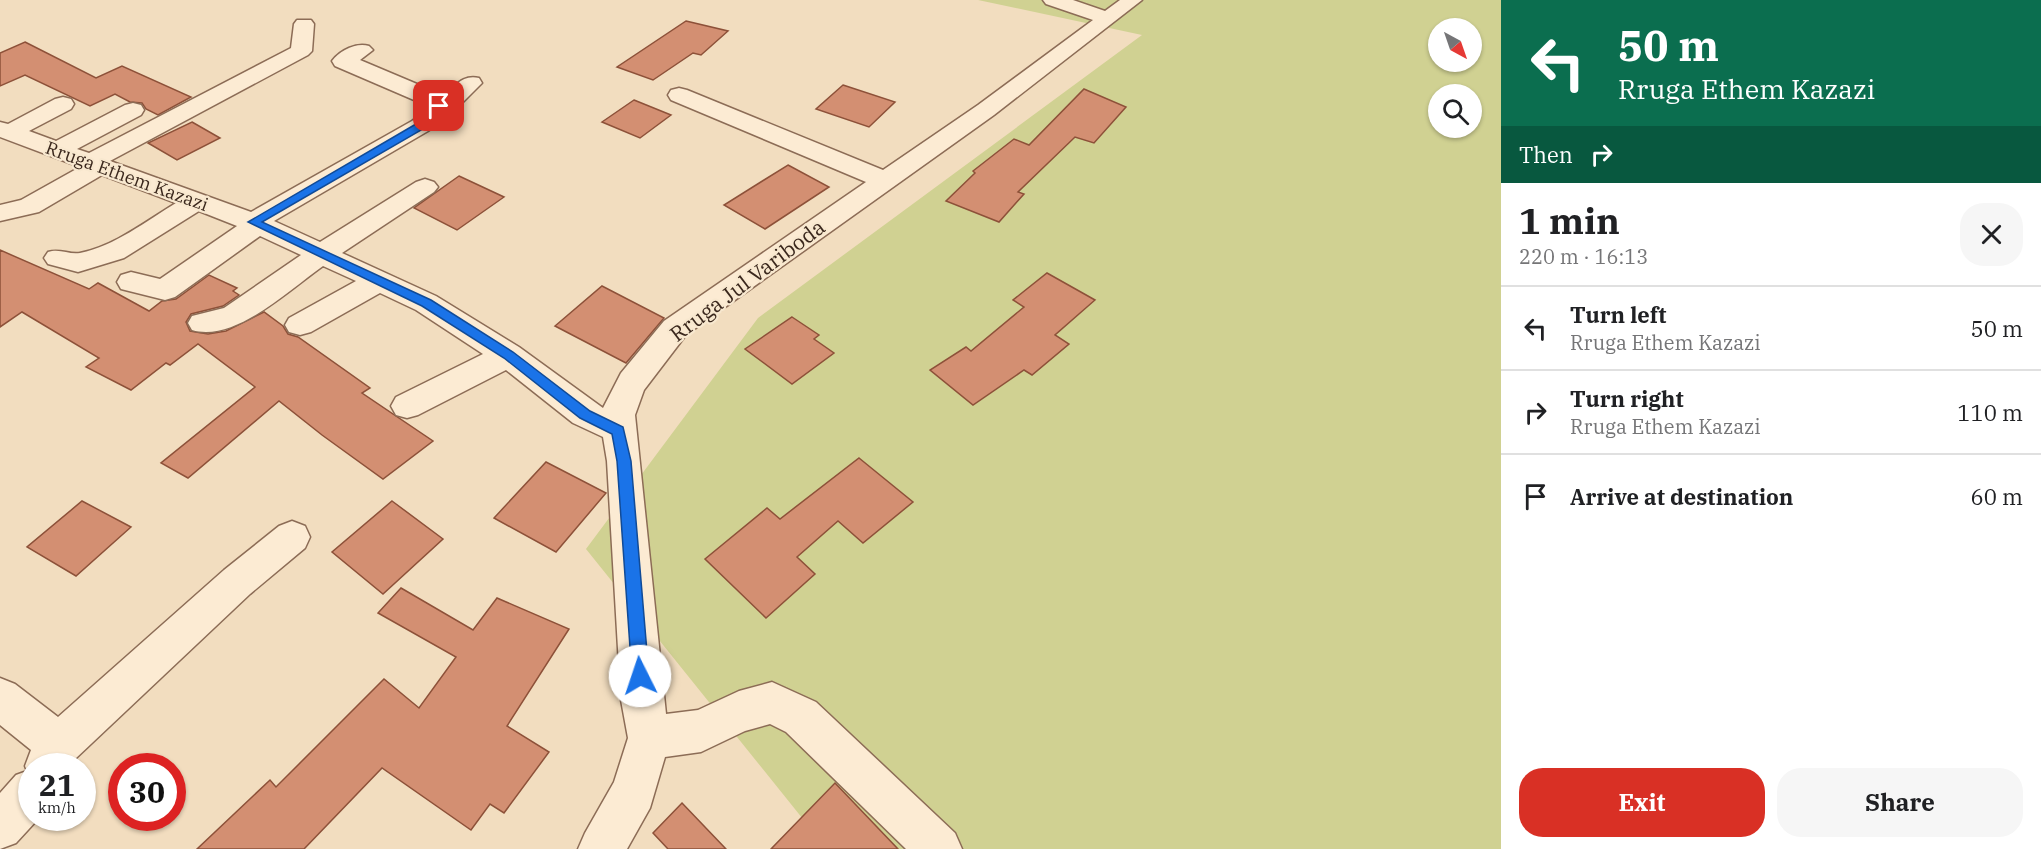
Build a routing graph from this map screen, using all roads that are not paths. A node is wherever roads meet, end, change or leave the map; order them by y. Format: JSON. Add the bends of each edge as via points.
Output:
{"nodes":[{"id":1,"x":1053,"y":0,"type":"edge"},
{"id":2,"x":1132,"y":0,"type":"edge"},
{"id":3,"x":1108,"y":18,"type":"junction"},
{"id":4,"x":304,"y":24,"type":"dead end"},
{"id":5,"x":365,"y":61,"type":"dead end"},
{"id":6,"x":471,"y":83,"type":"dead end"},
{"id":7,"x":679,"y":95,"type":"dead end"},
{"id":8,"x":63,"y":104,"type":"dead end"},
{"id":9,"x":439,"y":106,"type":"junction"},
{"id":10,"x":133,"y":110,"type":"dead end"},
{"id":11,"x":10,"y":139,"type":"edge"},
{"id":12,"x":57,"y":150,"type":"junction"},
{"id":13,"x":153,"y":153,"type":"dead end"},
{"id":14,"x":104,"y":167,"type":"junction"},
{"id":15,"x":884,"y":180,"type":"junction"},
{"id":16,"x":425,"y":187,"type":"dead end"},
{"id":17,"x":196,"y":202,"type":"junction"},
{"id":18,"x":0,"y":213,"type":"edge"},
{"id":19,"x":257,"y":224,"type":"junction"},
{"id":20,"x":321,"y":254,"type":"junction"},
{"id":21,"x":58,"y":258,"type":"dead end"},
{"id":22,"x":379,"y":281,"type":"junction"},
{"id":23,"x":131,"y":282,"type":"dead end"},
{"id":24,"x":203,"y":323,"type":"dead end"},
{"id":25,"x":300,"y":325,"type":"dead end"},
{"id":26,"x":508,"y":355,"type":"junction"},
{"id":27,"x":407,"y":406,"type":"dead end"},
{"id":28,"x":619,"y":430,"type":"junction"},
{"id":29,"x":292,"y":537,"type":"dead end"},
{"id":30,"x":0,"y":699,"type":"edge"},
{"id":31,"x":649,"y":738,"type":"junction"},
{"id":32,"x":50,"y":753,"type":"edge"},
{"id":33,"x":56,"y":753,"type":"edge"},
{"id":34,"x":18,"y":807,"type":"edge"},
{"id":35,"x":0,"y":827,"type":"edge"},
{"id":36,"x":601,"y":849,"type":"edge"},
{"id":37,"x":939,"y":849,"type":"edge"}],
"edges":[{"from":1,"to":3,"type":"street"},
{"from":2,"to":3,"type":"street","name":"Rruga Jul Variboda"},
{"from":3,"to":15,"type":"street","name":"Rruga Jul Variboda"},
{"from":4,"to":14,"type":"street","via":[[301,51]]},
{"from":5,"to":9,"type":"street","via":[[439,102]]},
{"from":6,"to":9,"type":"street"},
{"from":7,"to":15,"type":"street"},
{"from":8,"to":11,"type":"street"},
{"from":9,"to":19,"type":"street","via":[[440,111],[420,126]]},
{"from":10,"to":12,"type":"street"},
{"from":11,"to":12,"type":"street","name":"Rruga Ethem Kazazi"},
{"from":12,"to":14,"type":"street","name":"Rruga Ethem Kazazi"},
{"from":13,"to":14,"type":"street"},
{"from":14,"to":17,"type":"street","name":"Rruga Ethem Kazazi"},
{"from":14,"to":18,"type":"street","via":[[30,206]]},
{"from":15,"to":28,"type":"street","name":"Rruga Jul Variboda","via":[[675,328],[621,402]]},
{"from":16,"to":20,"type":"street"},
{"from":17,"to":19,"type":"street","name":"Rruga Ethem Kazazi"},
{"from":17,"to":21,"type":"street","via":[[114,252],[78,262]]},
{"from":19,"to":20,"type":"street","name":"Rruga Ethem Kazazi"},
{"from":19,"to":23,"type":"street","via":[[165,290]]},
{"from":20,"to":22,"type":"street","name":"Rruga Ethem Kazazi"},
{"from":20,"to":24,"type":"street","via":[[233,316]]},
{"from":22,"to":25,"type":"street"},
{"from":22,"to":26,"type":"street","name":"Rruga Ethem Kazazi","via":[[426,303]]},
{"from":26,"to":27,"type":"street"},
{"from":26,"to":28,"type":"street","name":"Rruga Ethem Kazazi","via":[[585,414]]},
{"from":28,"to":31,"type":"street","name":"Rruga Jul Variboda","via":[[642,699]]},
{"from":29,"to":33,"type":"street","via":[[237,582]]},
{"from":30,"to":32,"type":"street"},
{"from":31,"to":36,"type":"street","via":[[634,792]]},
{"from":31,"to":37,"type":"street","via":[[701,731],[739,712],[772,703],[801,717]]},
{"from":34,"to":35,"type":"street"}]}
